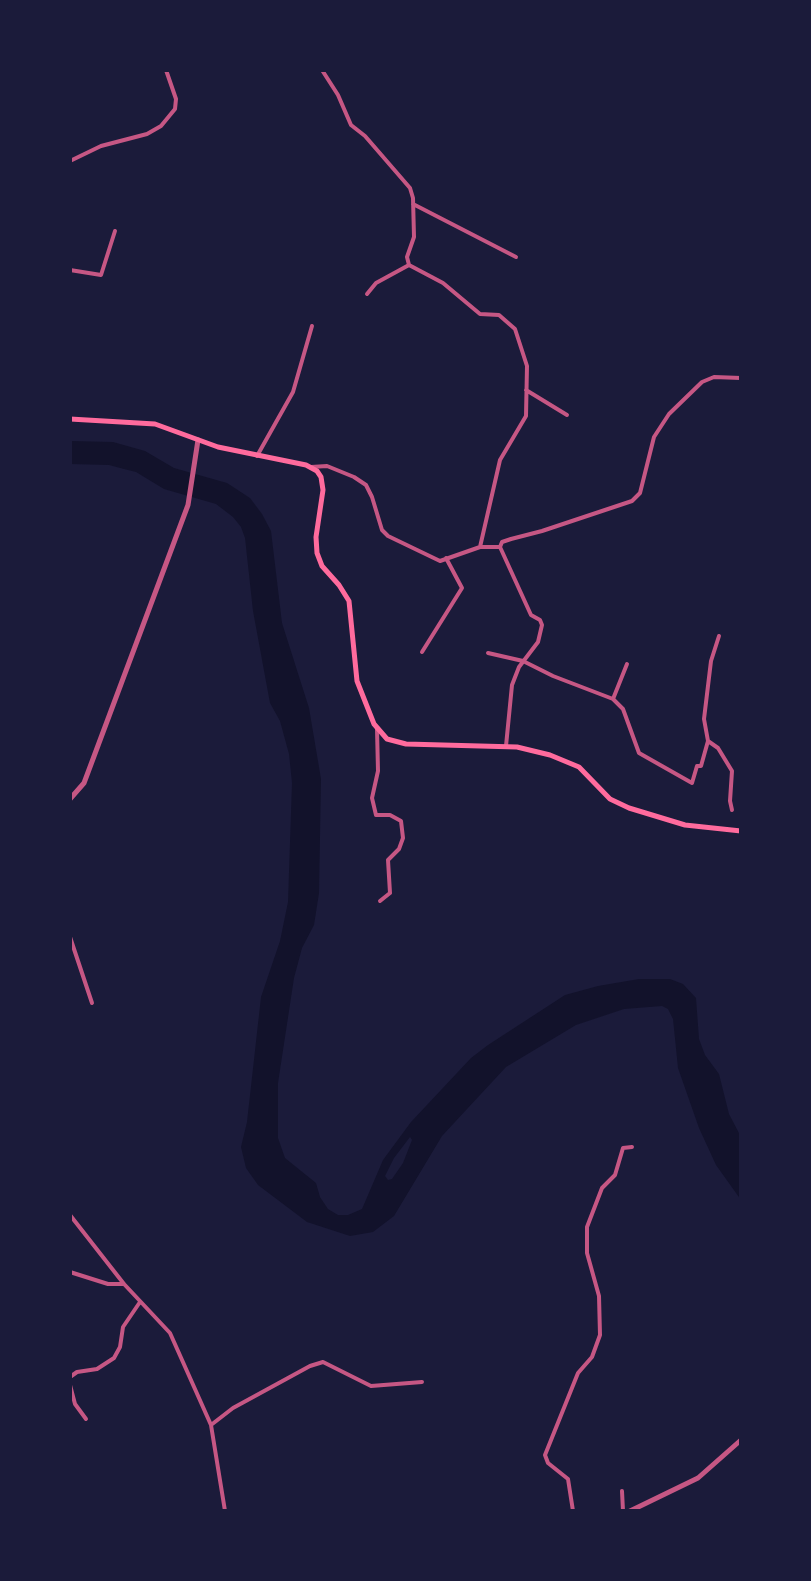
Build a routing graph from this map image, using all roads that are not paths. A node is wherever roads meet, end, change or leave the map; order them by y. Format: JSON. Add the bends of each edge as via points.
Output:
{"nodes":[{"id":1,"x":166,"y":70,"type":"edge"},
{"id":2,"x":322,"y":70,"type":"edge"},
{"id":3,"x":70,"y":161,"type":"edge"},
{"id":4,"x":413,"y":204,"type":"junction"},
{"id":5,"x":115,"y":231,"type":"dead end"},
{"id":6,"x":516,"y":257,"type":"dead end"},
{"id":7,"x":409,"y":265,"type":"junction"},
{"id":8,"x":70,"y":270,"type":"edge"},
{"id":9,"x":367,"y":294,"type":"dead end"},
{"id":10,"x":312,"y":326,"type":"dead end"},
{"id":11,"x":741,"y":378,"type":"edge"},
{"id":12,"x":526,"y":390,"type":"junction"},
{"id":13,"x":567,"y":415,"type":"dead end"},
{"id":14,"x":70,"y":419,"type":"edge"},
{"id":15,"x":198,"y":440,"type":"junction"},
{"id":16,"x":257,"y":456,"type":"junction"},
{"id":17,"x":311,"y":467,"type":"junction"},
{"id":18,"x":480,"y":547,"type":"junction"},
{"id":19,"x":500,"y":547,"type":"junction"},
{"id":20,"x":446,"y":558,"type":"junction"},
{"id":21,"x":719,"y":636,"type":"dead end"},
{"id":22,"x":422,"y":652,"type":"dead end"},
{"id":23,"x":488,"y":653,"type":"dead end"},
{"id":24,"x":523,"y":661,"type":"junction"},
{"id":25,"x":627,"y":664,"type":"dead end"},
{"id":26,"x":613,"y":699,"type":"junction"},
{"id":27,"x":377,"y":729,"type":"junction"},
{"id":28,"x":708,"y":741,"type":"junction"},
{"id":29,"x":506,"y":746,"type":"junction"},
{"id":30,"x":70,"y":799,"type":"edge"},
{"id":31,"x":732,"y":810,"type":"dead end"},
{"id":32,"x":741,"y":831,"type":"edge"},
{"id":33,"x":380,"y":901,"type":"dead end"},
{"id":34,"x":70,"y":937,"type":"edge"},
{"id":35,"x":92,"y":1003,"type":"dead end"},
{"id":36,"x":632,"y":1147,"type":"dead end"},
{"id":37,"x":70,"y":1215,"type":"edge"},
{"id":38,"x":70,"y":1272,"type":"edge"},
{"id":39,"x":124,"y":1284,"type":"junction"},
{"id":40,"x":140,"y":1302,"type":"junction"},
{"id":41,"x":70,"y":1377,"type":"edge"},
{"id":42,"x":422,"y":1382,"type":"dead end"},
{"id":43,"x":70,"y":1385,"type":"edge"},
{"id":44,"x":86,"y":1419,"type":"dead end"},
{"id":45,"x":211,"y":1425,"type":"junction"},
{"id":46,"x":741,"y":1440,"type":"edge"},
{"id":47,"x":622,"y":1491,"type":"dead end"},
{"id":48,"x":225,"y":1511,"type":"edge"},
{"id":49,"x":573,"y":1511,"type":"edge"},
{"id":50,"x":623,"y":1511,"type":"edge"},
{"id":51,"x":630,"y":1511,"type":"edge"}],
"edges":[{"from":1,"to":3,"type":"street","via":[[176,99],[161,126]]},
{"from":2,"to":4,"type":"street","via":[[351,125],[410,188]]},
{"from":4,"to":6,"type":"street"},
{"from":4,"to":7,"type":"street"},
{"from":5,"to":8,"type":"street","via":[[101,275]]},
{"from":7,"to":9,"type":"street"},
{"from":7,"to":12,"type":"street","via":[[443,283],[480,314],[508,320],[527,366]]},
{"from":10,"to":16,"type":"street","via":[[293,392]]},
{"from":11,"to":19,"type":"street","via":[[702,382],[669,414],[654,437],[640,493],[632,501],[502,542]]},
{"from":12,"to":13,"type":"street"},
{"from":12,"to":18,"type":"street","via":[[526,416],[500,460]]},
{"from":14,"to":15,"type":"main road","via":[[155,424]]},
{"from":15,"to":16,"type":"main road"},
{"from":15,"to":30,"type":"street","via":[[188,505],[84,783]]},
{"from":16,"to":17,"type":"main road"},
{"from":17,"to":20,"type":"street","via":[[327,466],[366,485],[388,536],[435,560]]},
{"from":17,"to":27,"type":"main road","via":[[321,477],[323,490],[317,553],[349,601],[357,681]]},
{"from":18,"to":19,"type":"street"},
{"from":18,"to":20,"type":"street"},
{"from":19,"to":24,"type":"street","via":[[531,615],[542,625],[538,642]]},
{"from":20,"to":22,"type":"street","via":[[462,588]]},
{"from":21,"to":28,"type":"street","via":[[705,704]]},
{"from":23,"to":24,"type":"street"},
{"from":24,"to":26,"type":"street"},
{"from":24,"to":29,"type":"street","via":[[509,697]]},
{"from":25,"to":26,"type":"street"},
{"from":26,"to":28,"type":"street","via":[[623,709],[639,753],[692,783]]},
{"from":27,"to":29,"type":"main road","via":[[398,743]]},
{"from":27,"to":33,"type":"street","via":[[378,771],[372,798],[376,815],[401,821],[403,838],[388,860],[390,893]]},
{"from":28,"to":31,"type":"street","via":[[732,771]]},
{"from":29,"to":32,"type":"main road","via":[[579,767],[610,799],[629,808],[677,824]]},
{"from":34,"to":35,"type":"street"},
{"from":36,"to":49,"type":"street","via":[[623,1148],[587,1227],[600,1335],[592,1357],[578,1373],[545,1455],[568,1479]]},
{"from":37,"to":39,"type":"street"},
{"from":38,"to":39,"type":"street"},
{"from":39,"to":40,"type":"street"},
{"from":40,"to":41,"type":"street","via":[[123,1327],[114,1358]]},
{"from":40,"to":45,"type":"street","via":[[170,1333]]},
{"from":42,"to":45,"type":"street","via":[[371,1386],[323,1362],[233,1408]]},
{"from":43,"to":44,"type":"street"},
{"from":45,"to":48,"type":"street"},
{"from":46,"to":51,"type":"street","via":[[698,1478]]},
{"from":47,"to":50,"type":"street"}]}
